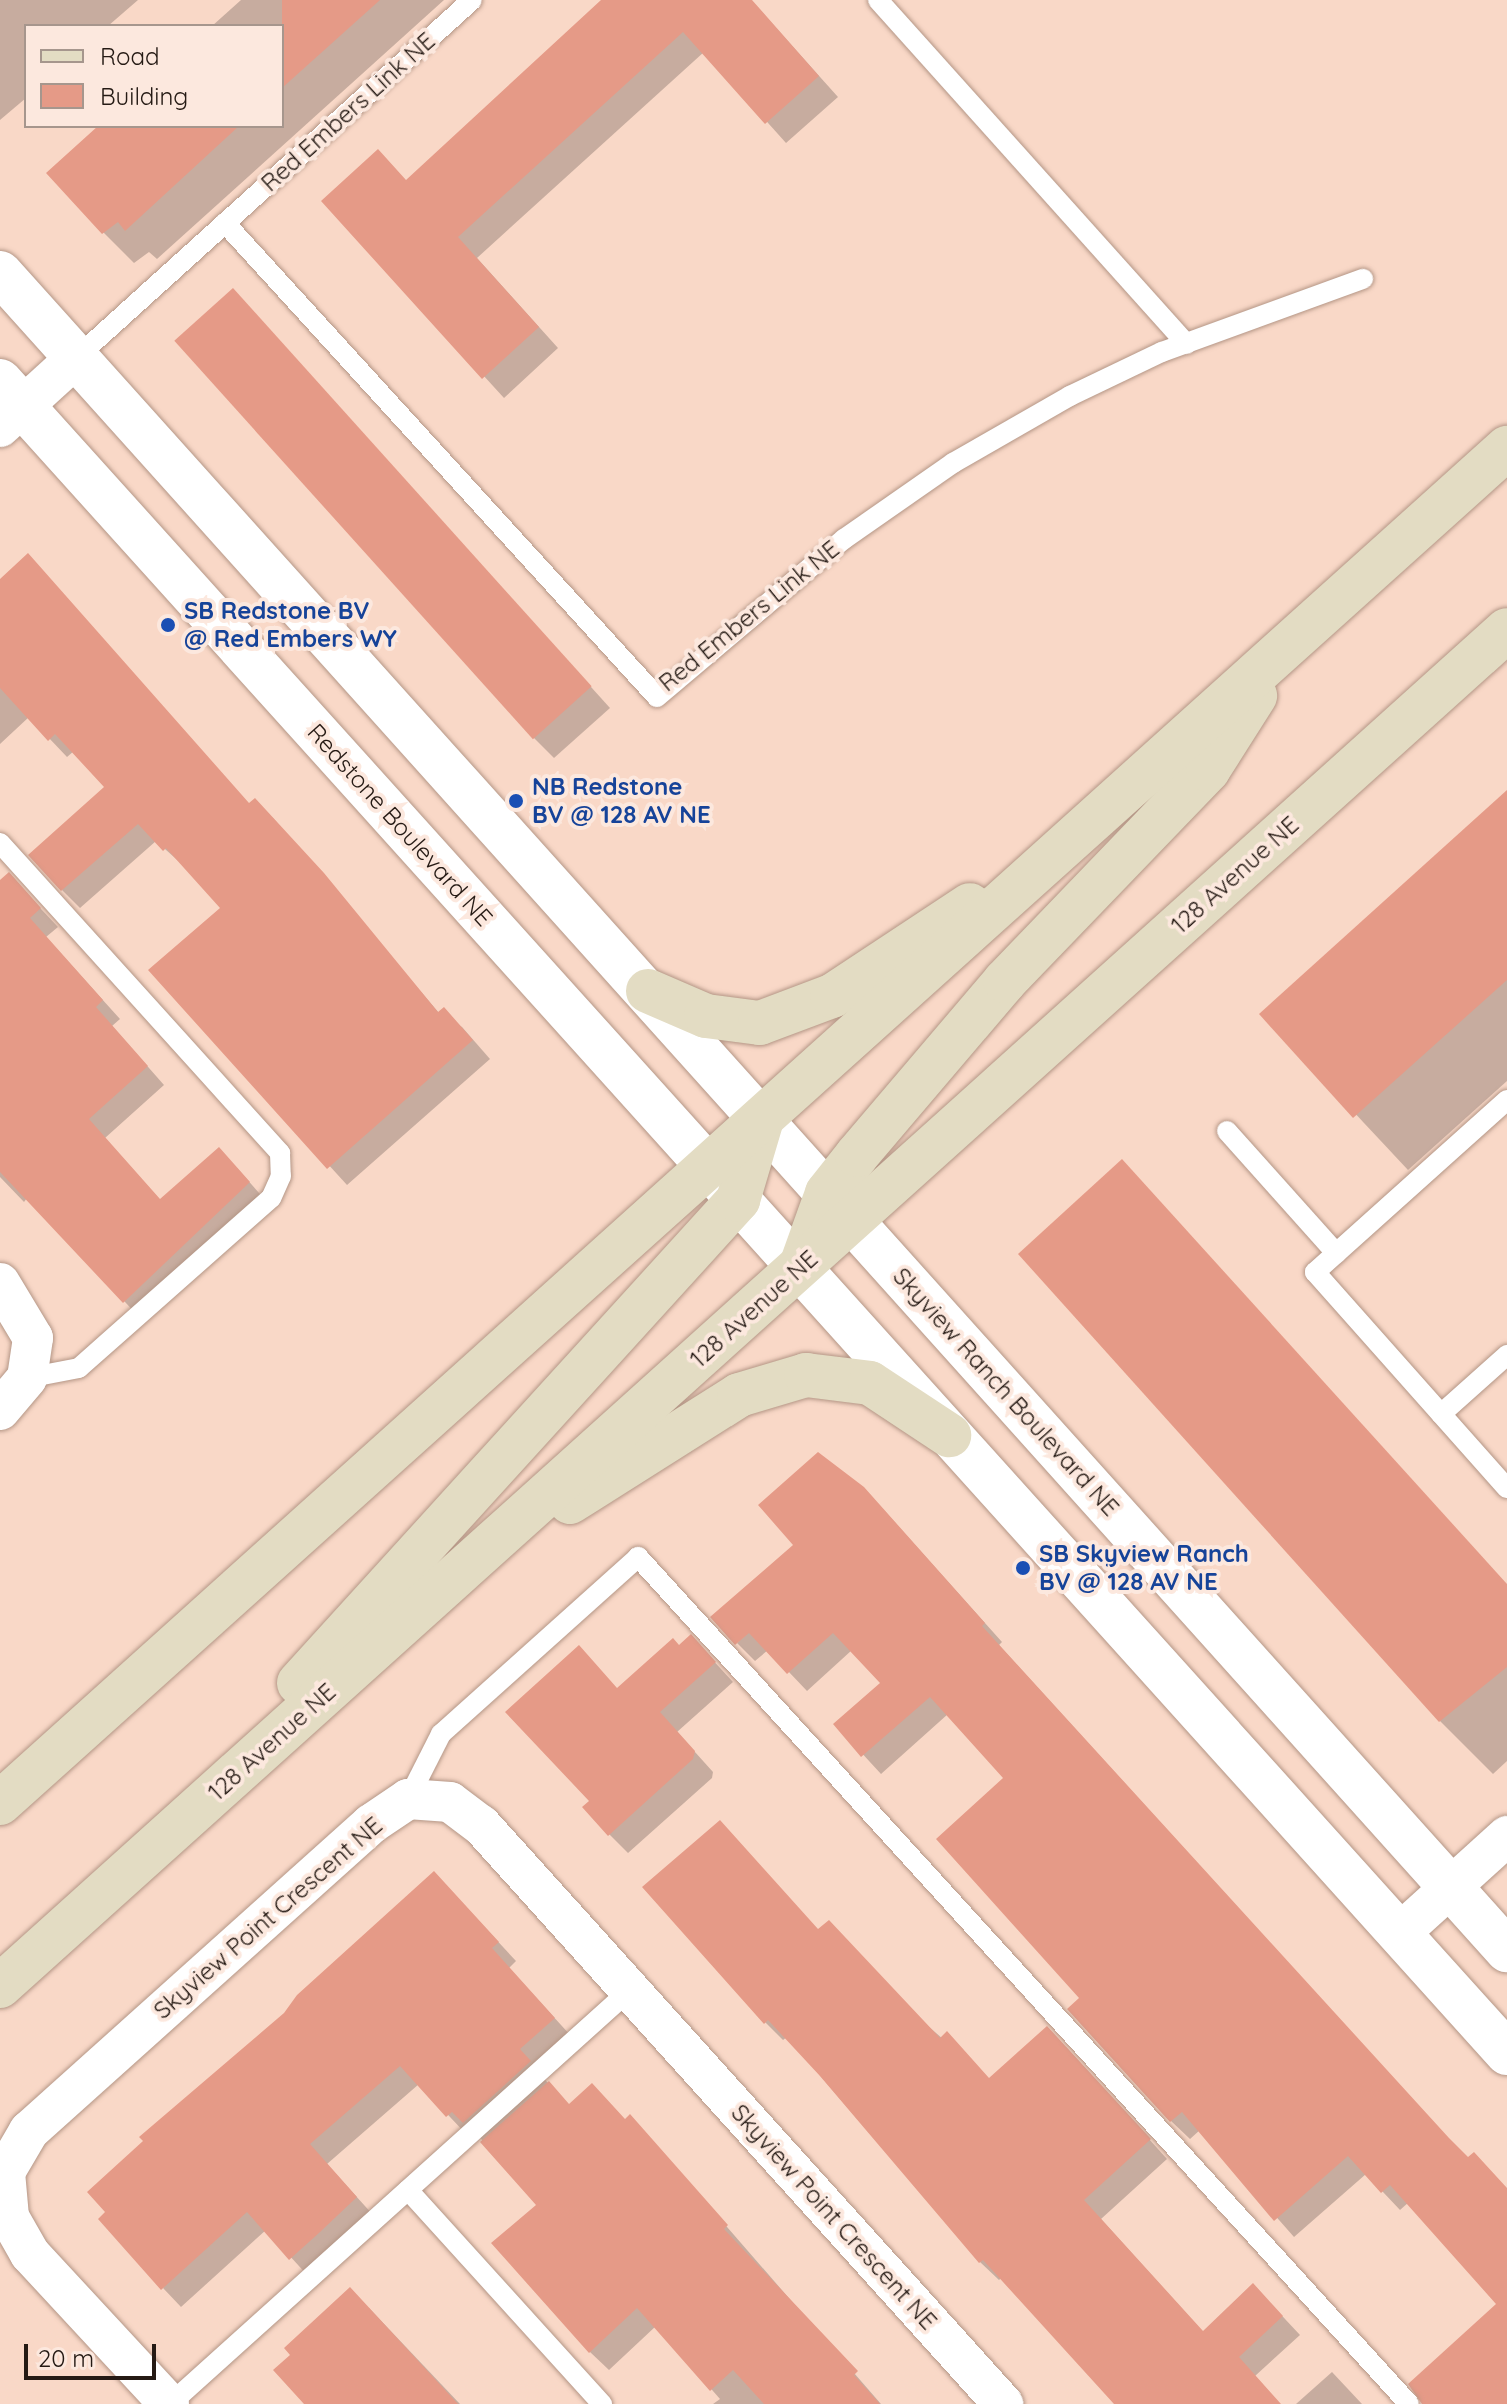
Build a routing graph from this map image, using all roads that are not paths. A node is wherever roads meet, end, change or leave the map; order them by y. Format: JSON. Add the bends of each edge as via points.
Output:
{"nodes":[{"id":1,"x":472,"y":0,"type":"edge"},
{"id":2,"x":878,"y":0,"type":"edge"},
{"id":3,"x":225,"y":223,"type":"junction"},
{"id":4,"x":0,"y":273,"type":"edge"},
{"id":5,"x":1363,"y":279,"type":"dead end"},
{"id":6,"x":1187,"y":344,"type":"junction"},
{"id":7,"x":77,"y":357,"type":"junction"},
{"id":8,"x":7,"y":405,"type":"edge"},
{"id":9,"x":1507,"y":448,"type":"edge"},
{"id":10,"x":1506,"y":630,"type":"edge"},
{"id":11,"x":1283,"y":650,"type":"junction"},
{"id":12,"x":0,"y":843,"type":"edge"},
{"id":13,"x":1015,"y":892,"type":"junction"},
{"id":14,"x":648,"y":991,"type":"junction"},
{"id":15,"x":1507,"y":1100,"type":"edge"},
{"id":16,"x":762,"y":1119,"type":"junction"},
{"id":17,"x":1227,"y":1131,"type":"dead end"},
{"id":18,"x":709,"y":1168,"type":"junction"},
{"id":19,"x":738,"y":1200,"type":"junction"},
{"id":20,"x":840,"y":1206,"type":"junction"},
{"id":21,"x":1336,"y":1253,"type":"junction"},
{"id":22,"x":799,"y":1269,"type":"junction"},
{"id":23,"x":0,"y":1283,"type":"edge"},
{"id":24,"x":1507,"y":1355,"type":"edge"},
{"id":25,"x":27,"y":1378,"type":"junction"},
{"id":26,"x":0,"y":1410,"type":"edge"},
{"id":27,"x":1441,"y":1414,"type":"junction"},
{"id":28,"x":949,"y":1435,"type":"junction"},
{"id":29,"x":1507,"y":1488,"type":"edge"},
{"id":30,"x":466,"y":1567,"type":"junction"},
{"id":31,"x":408,"y":1799,"type":"junction"},
{"id":32,"x":0,"y":1803,"type":"edge"},
{"id":33,"x":1507,"y":1836,"type":"edge"},
{"id":34,"x":166,"y":1837,"type":"junction"},
{"id":35,"x":1450,"y":1888,"type":"junction"},
{"id":36,"x":1399,"y":1934,"type":"junction"},
{"id":37,"x":1507,"y":1950,"type":"edge"},
{"id":38,"x":0,"y":1986,"type":"edge"},
{"id":39,"x":630,"y":1990,"type":"junction"},
{"id":40,"x":1507,"y":2053,"type":"edge"},
{"id":41,"x":408,"y":2190,"type":"junction"},
{"id":42,"x":170,"y":2404,"type":"edge"},
{"id":43,"x":602,"y":2404,"type":"edge"},
{"id":44,"x":1003,"y":2404,"type":"edge"},
{"id":45,"x":1409,"y":2404,"type":"edge"}],
"edges":[{"from":1,"to":3,"type":"lane","name":"Red Embers Link NE"},
{"from":2,"to":6,"type":"lane"},
{"from":3,"to":6,"type":"lane","name":"Red Embers Link NE","via":[[657,697],[844,539],[953,463],[1070,396]]},
{"from":3,"to":7,"type":"lane","name":"Red Embers Link NE"},
{"from":4,"to":7,"type":"street"},
{"from":5,"to":6,"type":"lane","name":"Red Embers Link NE"},
{"from":7,"to":8,"type":"street"},
{"from":7,"to":14,"type":"street"},
{"from":8,"to":18,"type":"street","name":"Redstone Boulevard NE"},
{"from":9,"to":11,"type":"main road"},
{"from":10,"to":20,"type":"main road","name":"128 Avenue NE"},
{"from":11,"to":13,"type":"main road"},
{"from":11,"to":20,"type":"main road","via":[[1208,770],[1005,981]]},
{"from":12,"to":25,"type":"lane","via":[[280,1153],[281,1176],[271,1198],[79,1368]]},
{"from":13,"to":14,"type":"main road","via":[[961,908],[832,996],[760,1023],[706,1016]]},
{"from":13,"to":16,"type":"main road"},
{"from":14,"to":16,"type":"street"},
{"from":15,"to":21,"type":"lane"},
{"from":16,"to":18,"type":"main road"},
{"from":16,"to":19,"type":"main road"},
{"from":16,"to":20,"type":"street","name":"Skyview Ranch Boulevard NE"},
{"from":17,"to":21,"type":"lane"},
{"from":18,"to":19,"type":"street","name":"Redstone Boulevard NE"},
{"from":18,"to":32,"type":"main road"},
{"from":19,"to":22,"type":"street","name":"Redstone Boulevard NE"},
{"from":19,"to":34,"type":"main road"},
{"from":20,"to":22,"type":"main road","name":"128 Avenue NE"},
{"from":20,"to":35,"type":"street","name":"Skyview Ranch Boulevard NE"},
{"from":21,"to":27,"type":"lane","via":[[1315,1272]]},
{"from":22,"to":28,"type":"street"},
{"from":22,"to":30,"type":"main road","name":"128 Avenue NE"},
{"from":23,"to":25,"type":"street","via":[[33,1338]]},
{"from":24,"to":27,"type":"lane"},
{"from":25,"to":26,"type":"street"},
{"from":27,"to":29,"type":"lane"},
{"from":28,"to":30,"type":"main road","via":[[870,1383],[806,1375],[739,1395]]},
{"from":28,"to":36,"type":"street"},
{"from":30,"to":34,"type":"main road","name":"128 Avenue NE"},
{"from":31,"to":39,"type":"street","name":"Skyview Point Crescent NE","via":[[450,1802],[481,1825]]},
{"from":31,"to":42,"type":"street","name":"Skyview Point Crescent NE","via":[[371,1824],[29,2131],[5,2172],[9,2217],[30,2254]]},
{"from":31,"to":45,"type":"lane","via":[[441,1734],[638,1557]]},
{"from":33,"to":35,"type":"street"},
{"from":34,"to":38,"type":"main road","name":"128 Avenue NE"},
{"from":35,"to":36,"type":"street"},
{"from":35,"to":37,"type":"street","name":"Skyview Ranch Boulevard NE"},
{"from":36,"to":40,"type":"street"},
{"from":39,"to":41,"type":"lane"},
{"from":39,"to":44,"type":"street","name":"Skyview Point Crescent NE"},
{"from":41,"to":42,"type":"lane"},
{"from":41,"to":43,"type":"lane"}]}
